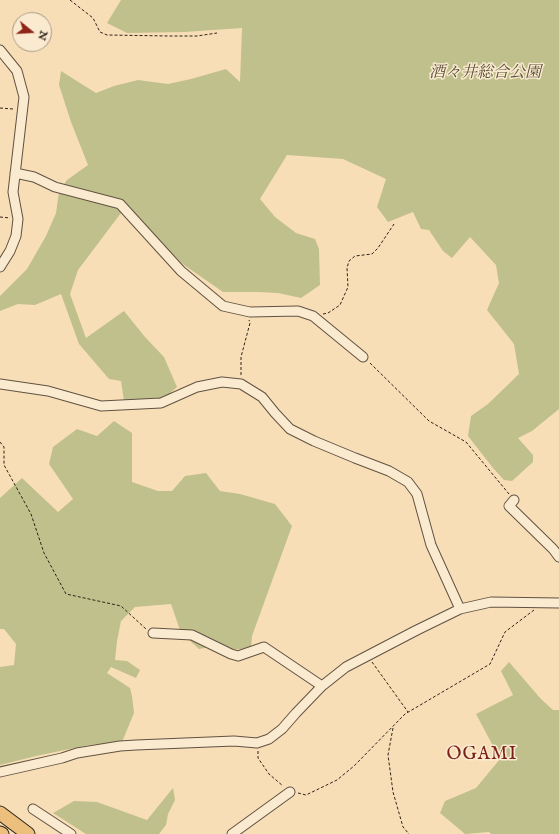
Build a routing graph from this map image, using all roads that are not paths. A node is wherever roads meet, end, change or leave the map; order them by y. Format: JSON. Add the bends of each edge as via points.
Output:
{"nodes":[{"id":1,"x":0,"y":50,"type":"edge"},
{"id":2,"x":15,"y":173,"type":"junction"},
{"id":3,"x":0,"y":267,"type":"edge"},
{"id":4,"x":363,"y":357,"type":"road end"},
{"id":5,"x":0,"y":384,"type":"edge"},
{"id":6,"x":514,"y":500,"type":"road end"},
{"id":7,"x":559,"y":557,"type":"edge"},
{"id":8,"x":559,"y":603,"type":"edge"},
{"id":9,"x":460,"y":609,"type":"junction"},
{"id":10,"x":154,"y":634,"type":"road end"},
{"id":11,"x":322,"y":686,"type":"junction"},
{"id":12,"x":0,"y":772,"type":"edge"},
{"id":13,"x":290,"y":792,"type":"road end"},
{"id":14,"x":33,"y":809,"type":"dead end"},
{"id":15,"x":5,"y":817,"type":"edge"},
{"id":16,"x":28,"y":834,"type":"edge"},
{"id":17,"x":71,"y":834,"type":"edge"},
{"id":18,"x":232,"y":834,"type":"edge"}],
"edges":[{"from":1,"to":2,"type":"street","via":[[17,71],[24,97]]},
{"from":2,"to":3,"type":"street","via":[[13,192],[18,219],[16,236]]},
{"from":2,"to":4,"type":"street","via":[[34,177],[55,187],[120,204],[181,271],[223,306],[247,312],[298,311],[313,316]]},
{"from":5,"to":9,"type":"street","via":[[48,391],[101,406],[161,403],[198,387],[222,382],[240,384],[262,397],[290,429],[389,471],[408,482],[418,494],[431,546]]},
{"from":6,"to":7,"type":"street","via":[[509,506]]},
{"from":8,"to":9,"type":"street","via":[[491,602]]},
{"from":9,"to":11,"type":"street","via":[[346,667]]},
{"from":10,"to":11,"type":"street","via":[[192,635],[238,656],[264,647]]},
{"from":11,"to":12,"type":"street","via":[[282,729],[269,739],[256,743],[226,741],[120,746],[77,753]]},
{"from":13,"to":18,"type":"street"},
{"from":14,"to":17,"type":"street"},
{"from":15,"to":16,"type":"highway"}]}
